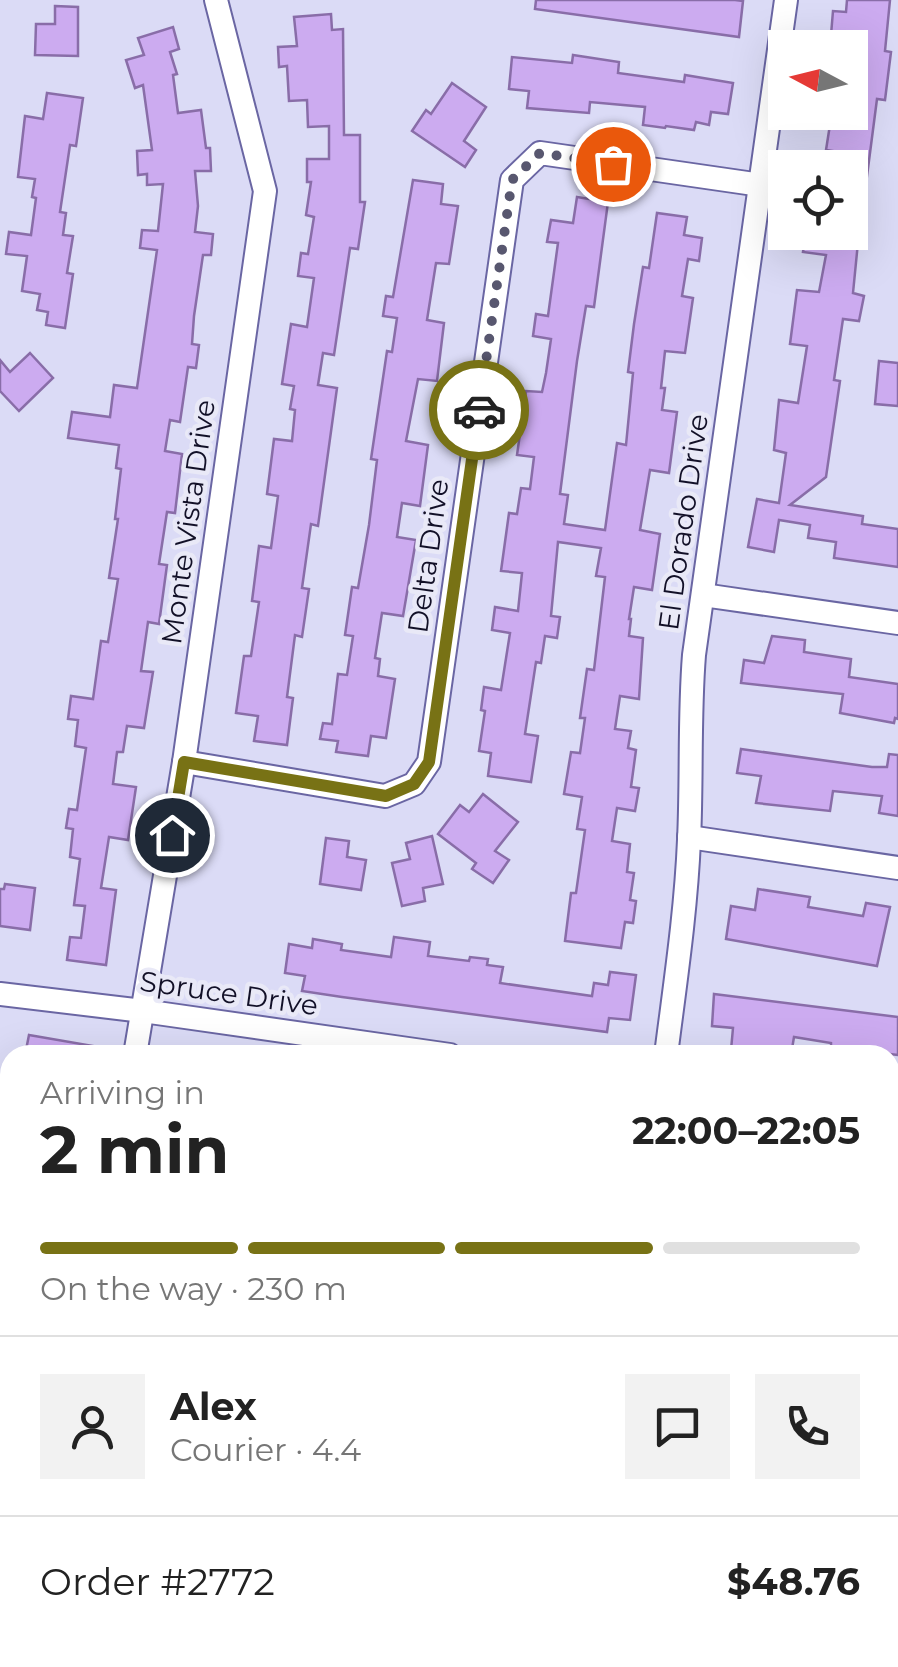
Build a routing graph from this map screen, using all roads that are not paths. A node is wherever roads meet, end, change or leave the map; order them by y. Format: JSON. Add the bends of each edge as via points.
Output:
{"nodes":[{"id":1,"x":216,"y":0,"type":"edge"},
{"id":2,"x":786,"y":0,"type":"edge"},
{"id":3,"x":761,"y":184,"type":"junction"},
{"id":4,"x":702,"y":595,"type":"junction"},
{"id":5,"x":898,"y":623,"type":"edge"},
{"id":6,"x":184,"y":762,"type":"junction"},
{"id":7,"x":689,"y":838,"type":"junction"},
{"id":8,"x":898,"y":868,"type":"edge"},
{"id":9,"x":0,"y":994,"type":"edge"},
{"id":10,"x":143,"y":1011,"type":"junction"},
{"id":11,"x":136,"y":1045,"type":"edge"},
{"id":12,"x":364,"y":1045,"type":"edge"},
{"id":13,"x":667,"y":1045,"type":"edge"}],
"edges":[{"from":1,"to":6,"type":"street","name":"Monte Vista Drive","via":[[265,191]]},
{"from":2,"to":3,"type":"street","name":"El Dorado Drive"},
{"from":3,"to":4,"type":"street","name":"El Dorado Drive"},
{"from":3,"to":6,"type":"street","name":"Delta Drive","via":[[540,153],[512,180],[429,762],[414,784],[386,796]]},
{"from":4,"to":5,"type":"street"},
{"from":4,"to":7,"type":"street","name":"El Dorado Drive","via":[[689,716]]},
{"from":6,"to":10,"type":"street","name":"Monte Vista Drive"},
{"from":7,"to":8,"type":"street"},
{"from":7,"to":13,"type":"street","name":"El Dorado Drive"},
{"from":9,"to":10,"type":"street","name":"Spruce Drive"},
{"from":10,"to":11,"type":"street","name":"Monte Vista Drive"},
{"from":10,"to":12,"type":"street","name":"Spruce Drive"}]}
